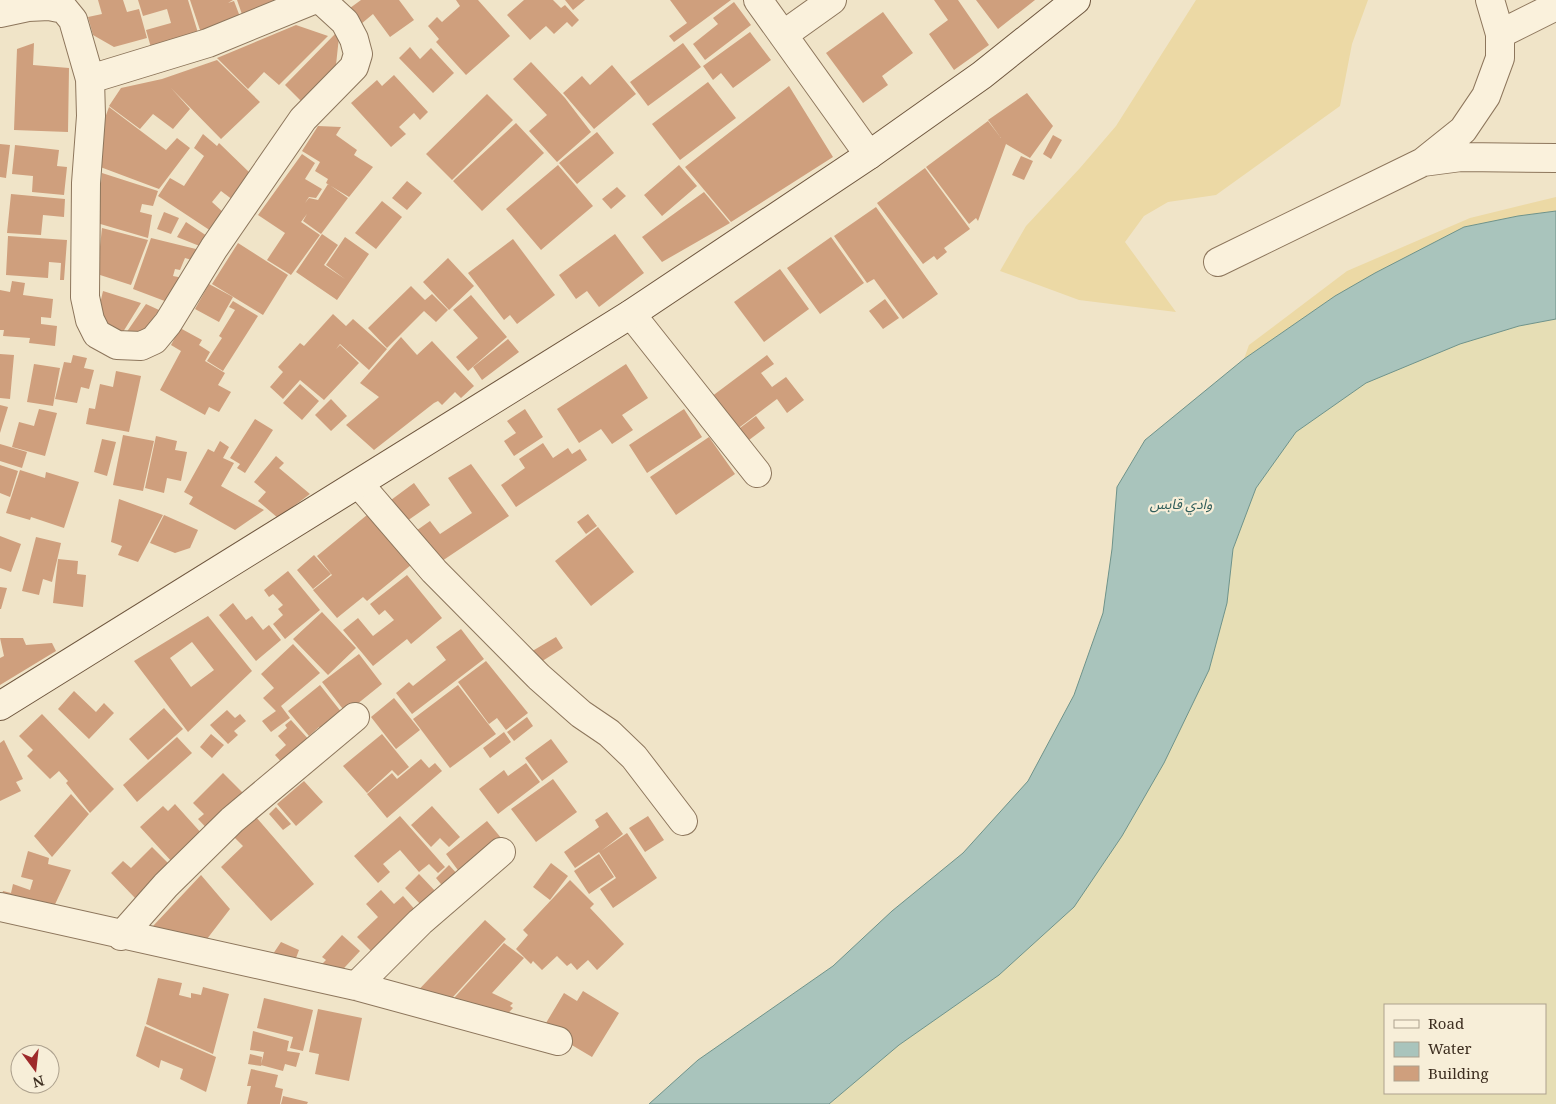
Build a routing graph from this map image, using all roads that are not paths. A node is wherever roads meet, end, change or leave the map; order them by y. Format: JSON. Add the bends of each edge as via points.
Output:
{"nodes":[{"id":1,"x":313,"y":0,"type":"edge"},
{"id":2,"x":321,"y":0,"type":"edge"},
{"id":3,"x":758,"y":0,"type":"edge"},
{"id":4,"x":832,"y":0,"type":"edge"},
{"id":5,"x":1076,"y":0,"type":"edge"},
{"id":6,"x":1490,"y":0,"type":"edge"},
{"id":7,"x":1556,"y":6,"type":"edge"},
{"id":8,"x":0,"y":13,"type":"edge"},
{"id":9,"x":1500,"y":34,"type":"junction"},
{"id":10,"x":783,"y":36,"type":"junction"},
{"id":11,"x":90,"y":79,"type":"junction"},
{"id":12,"x":869,"y":155,"type":"junction"},
{"id":13,"x":1556,"y":158,"type":"edge"},
{"id":14,"x":1423,"y":162,"type":"junction"},
{"id":15,"x":1218,"y":262,"type":"dead end"},
{"id":16,"x":631,"y":314,"type":"junction"},
{"id":17,"x":757,"y":473,"type":"dead end"},
{"id":18,"x":359,"y":484,"type":"junction"},
{"id":19,"x":0,"y":706,"type":"edge"},
{"id":20,"x":355,"y":717,"type":"dead end"},
{"id":21,"x":683,"y":821,"type":"dead end"},
{"id":22,"x":500,"y":852,"type":"dead end"},
{"id":23,"x":0,"y":908,"type":"edge"},
{"id":24,"x":121,"y":936,"type":"junction"},
{"id":25,"x":356,"y":986,"type":"junction"},
{"id":26,"x":558,"y":1041,"type":"dead end"}],
"edges":[{"from":1,"to":11,"type":"street","via":[[208,43]]},
{"from":2,"to":11,"type":"street","via":[[345,22],[354,39],[358,54],[354,68],[303,119],[214,248],[168,323],[154,340],[141,346],[117,345],[97,334],[85,297]]},
{"from":3,"to":10,"type":"street"},
{"from":4,"to":10,"type":"street"},
{"from":5,"to":12,"type":"street","via":[[982,75]]},
{"from":6,"to":9,"type":"street"},
{"from":7,"to":9,"type":"street"},
{"from":8,"to":11,"type":"street","via":[[28,7],[64,9],[73,20]]},
{"from":9,"to":14,"type":"street","via":[[1500,58],[1486,96],[1463,130]]},
{"from":10,"to":12,"type":"street"},
{"from":12,"to":16,"type":"street"},
{"from":13,"to":14,"type":"street","via":[[1461,157]]},
{"from":14,"to":15,"type":"street"},
{"from":16,"to":17,"type":"street"},
{"from":16,"to":18,"type":"street"},
{"from":18,"to":19,"type":"street"},
{"from":18,"to":21,"type":"street","via":[[434,571],[539,677],[634,757]]},
{"from":20,"to":24,"type":"street","via":[[232,820],[166,885]]},
{"from":22,"to":25,"type":"street","via":[[420,922]]},
{"from":23,"to":24,"type":"street"},
{"from":24,"to":25,"type":"street"},
{"from":25,"to":26,"type":"street"}]}
